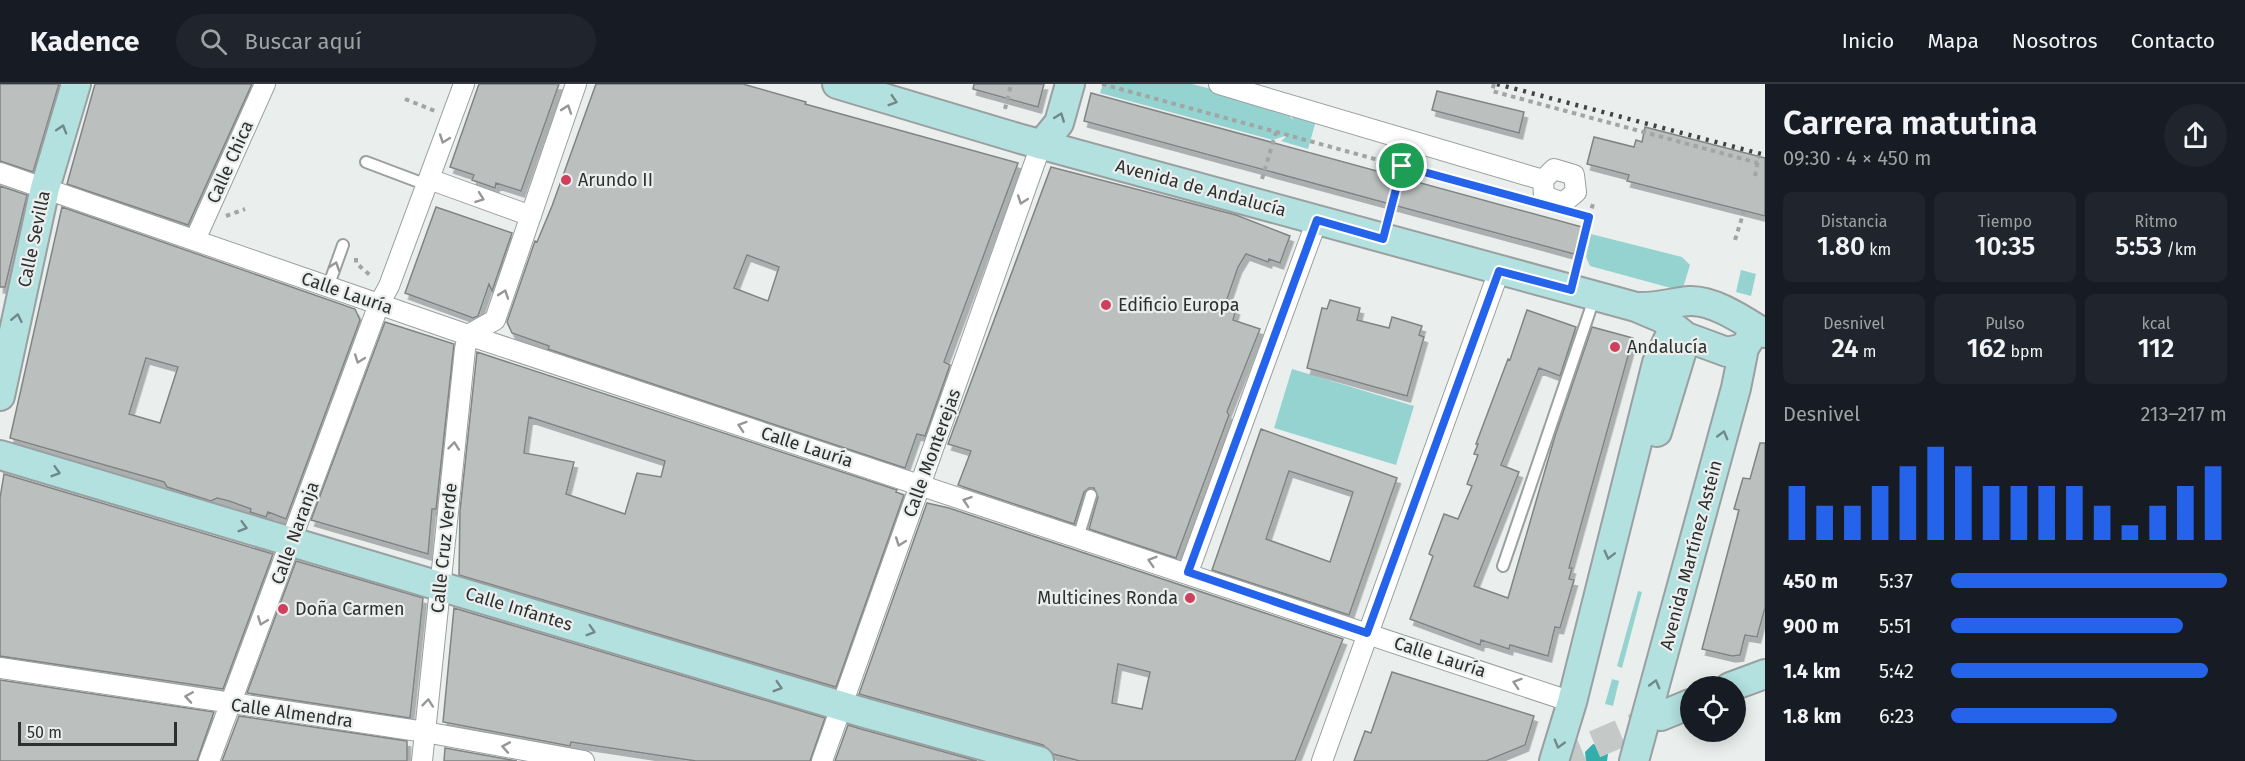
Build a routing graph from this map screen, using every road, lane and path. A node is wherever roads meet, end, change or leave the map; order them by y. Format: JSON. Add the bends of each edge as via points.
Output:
{"nodes":[{"id":1,"x":76,"y":84,"type":"edge"},
{"id":2,"x":265,"y":84,"type":"edge"},
{"id":3,"x":464,"y":84,"type":"edge"},
{"id":4,"x":576,"y":84,"type":"edge"},
{"id":5,"x":837,"y":84,"type":"edge"},
{"id":6,"x":1070,"y":84,"type":"edge"},
{"id":7,"x":1102,"y":84,"type":"edge"},
{"id":8,"x":1219,"y":84,"type":"edge"},
{"id":9,"x":1494,"y":84,"type":"edge"},
{"id":10,"x":405,"y":99,"type":"dead end"},
{"id":11,"x":452,"y":118,"type":"junction"},
{"id":12,"x":1276,"y":132,"type":"junction"},
{"id":13,"x":1041,"y":145,"type":"junction"},
{"id":14,"x":1759,"y":156,"type":"dead end"},
{"id":15,"x":366,"y":162,"type":"dead end"},
{"id":16,"x":1758,"y":163,"type":"junction"},
{"id":17,"x":1402,"y":166,"type":"junction"},
{"id":18,"x":0,"y":173,"type":"edge"},
{"id":19,"x":1755,"y":176,"type":"dead end"},
{"id":20,"x":1543,"y":180,"type":"dead end"},
{"id":21,"x":428,"y":182,"type":"junction"},
{"id":22,"x":45,"y":188,"type":"junction"},
{"id":23,"x":1532,"y":202,"type":"dead end"},
{"id":24,"x":1254,"y":203,"type":"junction"},
{"id":25,"x":1593,"y":203,"type":"dead end"},
{"id":26,"x":245,"y":209,"type":"dead end"},
{"id":27,"x":1566,"y":211,"type":"dead end"},
{"id":28,"x":1744,"y":211,"type":"dead end"},
{"id":29,"x":531,"y":216,"type":"junction"},
{"id":30,"x":1589,"y":217,"type":"junction"},
{"id":31,"x":1317,"y":220,"type":"junction"},
{"id":32,"x":222,"y":222,"type":"dead end"},
{"id":33,"x":1383,"y":239,"type":"junction"},
{"id":34,"x":195,"y":240,"type":"junction"},
{"id":35,"x":1735,"y":240,"type":"dead end"},
{"id":36,"x":343,"y":245,"type":"dead end"},
{"id":37,"x":356,"y":250,"type":"dead end"},
{"id":38,"x":1499,"y":271,"type":"junction"},
{"id":39,"x":366,"y":273,"type":"dead end"},
{"id":40,"x":328,"y":287,"type":"junction"},
{"id":41,"x":1583,"y":293,"type":"junction"},
{"id":42,"x":379,"y":304,"type":"junction"},
{"id":43,"x":1679,"y":325,"type":"junction"},
{"id":44,"x":468,"y":335,"type":"junction"},
{"id":45,"x":1755,"y":337,"type":"edge"},
{"id":46,"x":0,"y":396,"type":"edge"},
{"id":47,"x":0,"y":455,"type":"edge"},
{"id":48,"x":920,"y":485,"type":"junction"},
{"id":49,"x":1091,"y":495,"type":"dead end"},
{"id":50,"x":1623,"y":499,"type":"junction"},
{"id":51,"x":1078,"y":538,"type":"junction"},
{"id":52,"x":292,"y":542,"type":"junction"},
{"id":53,"x":1503,"y":566,"type":"dead end"},
{"id":54,"x":1188,"y":572,"type":"junction"},
{"id":55,"x":439,"y":585,"type":"junction"},
{"id":56,"x":1367,"y":633,"type":"junction"},
{"id":57,"x":0,"y":668,"type":"edge"},
{"id":58,"x":1572,"y":702,"type":"junction"},
{"id":59,"x":231,"y":704,"type":"junction"},
{"id":60,"x":840,"y":705,"type":"junction"},
{"id":61,"x":1680,"y":708,"type":"edge"},
{"id":62,"x":1661,"y":716,"type":"tunnel mouth"},
{"id":63,"x":425,"y":732,"type":"junction"},
{"id":64,"x":209,"y":761,"type":"edge"},
{"id":65,"x":422,"y":761,"type":"edge"},
{"id":66,"x":584,"y":761,"type":"edge"},
{"id":67,"x":822,"y":761,"type":"edge"},
{"id":68,"x":1039,"y":761,"type":"edge"},
{"id":69,"x":1322,"y":761,"type":"edge"},
{"id":70,"x":1554,"y":761,"type":"edge"},
{"id":71,"x":1634,"y":761,"type":"edge"}],
"edges":[{"from":22,"to":1,"type":"main road","name":"Calle Sevilla","one_way":true},
{"from":2,"to":34,"type":"street","name":"Calle Chica"},
{"from":3,"to":11,"type":"street","name":"Calle Naranja"},
{"from":29,"to":4,"type":"street","one_way":true},
{"from":5,"to":13,"type":"main road","name":"Avenida de Andalucía","one_way":true},
{"from":13,"to":6,"type":"main road","one_way":true,"via":[[1059,123]]},
{"from":7,"to":12,"type":"path"},
{"from":8,"to":20,"type":"street"},
{"from":9,"to":16,"type":"path","via":[[1492,91]]},
{"from":10,"to":11,"type":"path"},
{"from":11,"to":21,"type":"street","name":"Calle Naranja","one_way":true},
{"from":12,"to":17,"type":"path"},
{"from":12,"to":24,"type":"path"},
{"from":13,"to":24,"type":"main road","name":"Avenida de Andalucía"},
{"from":13,"to":48,"type":"street","name":"Calle Monterejas","one_way":true},
{"from":14,"to":16,"type":"path"},
{"from":15,"to":21,"type":"lane"},
{"from":16,"to":19,"type":"path"},
{"from":17,"to":23,"type":"path"},
{"from":17,"to":33,"type":"path"},
{"from":18,"to":22,"type":"street","name":"Calle Lauría"},
{"from":21,"to":29,"type":"street","one_way":true},
{"from":21,"to":42,"type":"street","name":"Calle Naranja"},
{"from":22,"to":34,"type":"street","name":"Calle Lauría"},
{"from":46,"to":22,"type":"main road","name":"Calle Sevilla","one_way":true},
{"from":24,"to":31,"type":"main road","name":"Avenida de Andalucía"},
{"from":25,"to":30,"type":"path"},
{"from":26,"to":32,"type":"path"},
{"from":27,"to":30,"type":"path"},
{"from":28,"to":35,"type":"path"},
{"from":44,"to":29,"type":"street","one_way":true,"via":[[495,320]]},
{"from":30,"to":41,"type":"path"},
{"from":31,"to":33,"type":"main road","name":"Avenida de Andalucía"},
{"from":31,"to":54,"type":"street"},
{"from":33,"to":38,"type":"main road","name":"Avenida de Andalucía"},
{"from":34,"to":40,"type":"street","name":"Calle Lauría"},
{"from":40,"to":36,"type":"lane","one_way":true},
{"from":37,"to":39,"type":"path","via":[[356,263]]},
{"from":38,"to":41,"type":"main road","name":"Avenida de Andalucía"},
{"from":38,"to":56,"type":"street"},
{"from":40,"to":42,"type":"street","name":"Calle Lauría"},
{"from":41,"to":43,"type":"main road","name":"Avenida de Andalucía","via":[[1636,307]]},
{"from":41,"to":53,"type":"lane"},
{"from":42,"to":44,"type":"street","name":"Calle Lauría"},
{"from":42,"to":52,"type":"street","name":"Calle Naranja","one_way":true},
{"from":43,"to":45,"type":"main road","name":"Avenida de Andalucía","via":[[1727,351]]},
{"from":43,"to":45,"type":"main road","name":"Avenida de Andalucía","via":[[1691,301],[1744,318]]},
{"from":43,"to":50,"type":"main road","via":[[1657,363]]},
{"from":43,"to":50,"type":"main road","via":[[1661,422]]},
{"from":48,"to":44,"type":"street","name":"Calle Lauría","one_way":true},
{"from":55,"to":44,"type":"street","name":"Calle Cruz Verde","one_way":true},
{"from":71,"to":45,"type":"main road","name":"Avenida Martínez Astein","one_way":true,"via":[[1733,399]]},
{"from":47,"to":52,"type":"main road","name":"Calle Infantes","one_way":true},
{"from":51,"to":48,"type":"street","name":"Calle Lauría","one_way":true},
{"from":48,"to":60,"type":"street","name":"Calle Monterejas","one_way":true},
{"from":49,"to":51,"type":"lane"},
{"from":50,"to":58,"type":"main road","one_way":true},
{"from":54,"to":51,"type":"street","name":"Calle Lauría","one_way":true},
{"from":52,"to":55,"type":"main road","name":"Calle Infantes"},
{"from":52,"to":59,"type":"street","name":"Calle Naranja","one_way":true},
{"from":54,"to":56,"type":"street","name":"Calle Lauría"},
{"from":55,"to":60,"type":"main road","name":"Calle Infantes","one_way":true},
{"from":63,"to":55,"type":"street","name":"Calle Cruz Verde","one_way":true},
{"from":58,"to":56,"type":"street","name":"Calle Lauría","one_way":true},
{"from":56,"to":69,"type":"street"},
{"from":59,"to":57,"type":"street","name":"Calle Almendra","one_way":true},
{"from":58,"to":70,"type":"main road","one_way":true},
{"from":59,"to":63,"type":"street","name":"Calle Almendra"},
{"from":59,"to":64,"type":"street","name":"Calle Naranja"},
{"from":60,"to":67,"type":"street","name":"Calle Monterejas"},
{"from":60,"to":68,"type":"main road","name":"Calle Infantes"},
{"from":61,"to":62,"type":"main road"},
{"from":63,"to":65,"type":"street","name":"Calle Cruz Verde"},
{"from":66,"to":63,"type":"street","name":"Calle Almendra","one_way":true}]}
